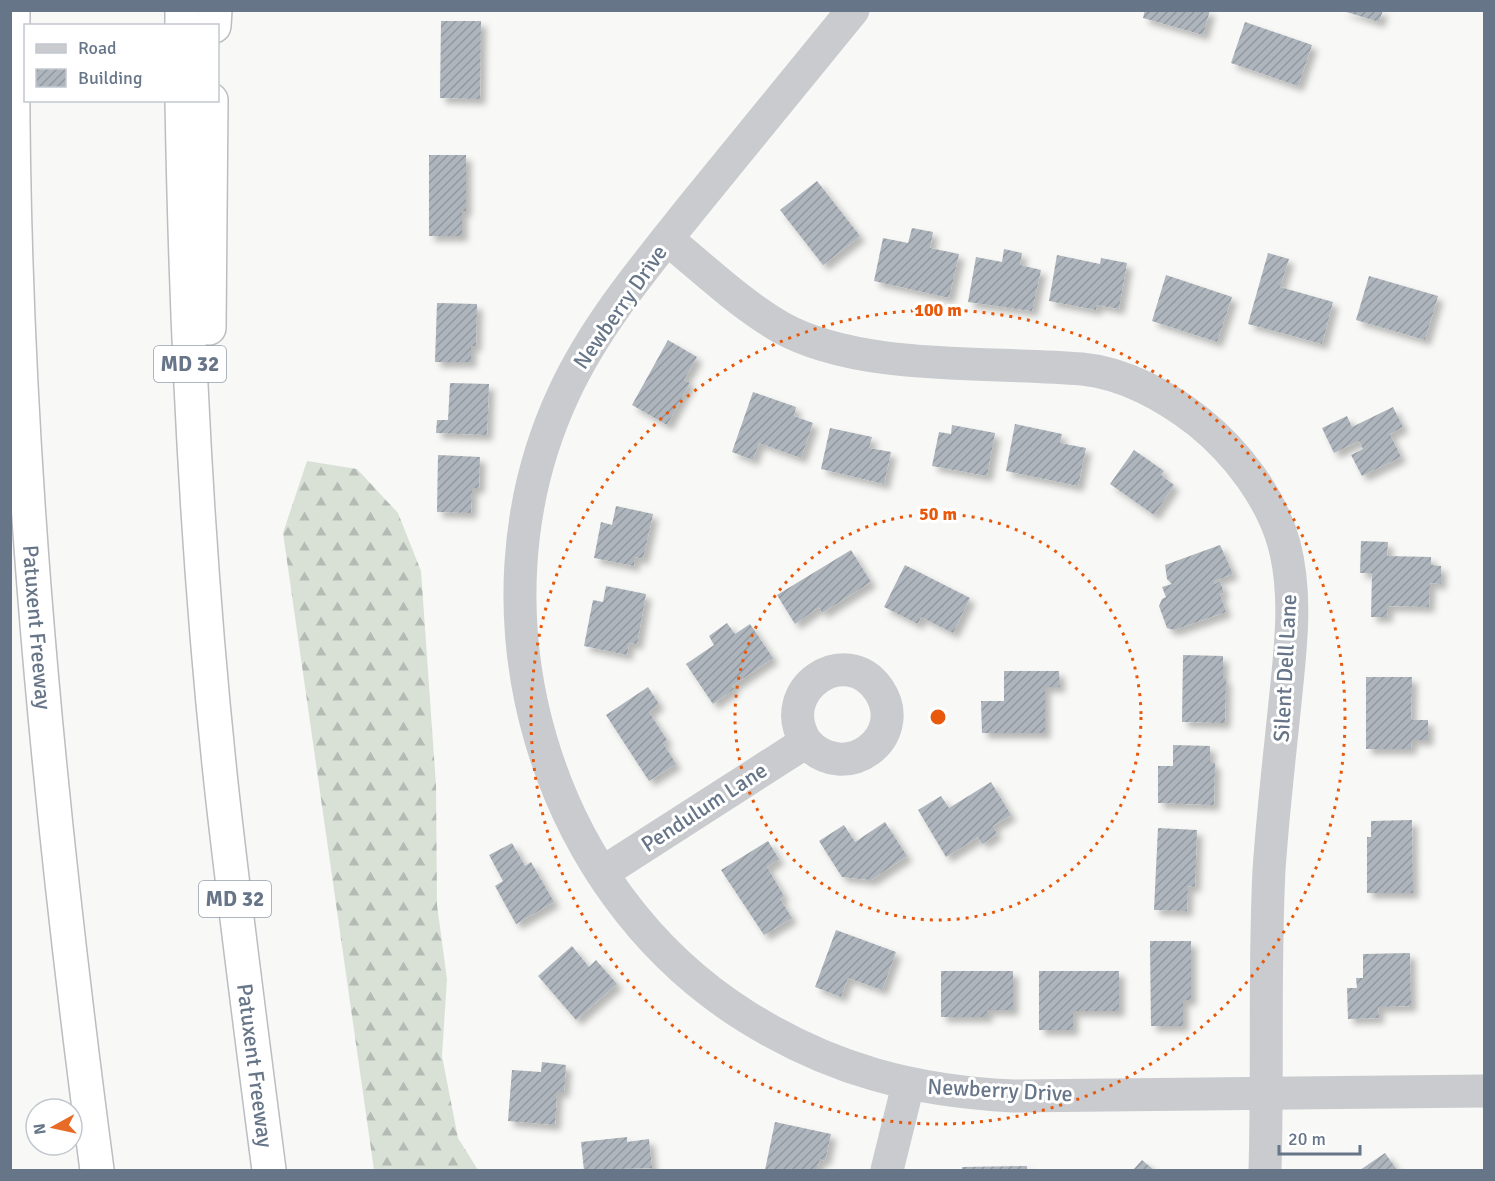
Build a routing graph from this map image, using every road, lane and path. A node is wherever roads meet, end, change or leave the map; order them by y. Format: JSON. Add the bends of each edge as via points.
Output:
{"nodes":[{"id":1,"x":14,"y":10,"type":"edge"},
{"id":2,"x":853,"y":10,"type":"edge"},
{"id":3,"x":182,"y":102,"type":"edge"},
{"id":4,"x":210,"y":102,"type":"edge"},
{"id":5,"x":667,"y":238,"type":"junction"},
{"id":6,"x":10,"y":383,"type":"edge"},
{"id":7,"x":207,"y":627,"type":"junction"},
{"id":8,"x":36,"y":631,"type":"junction"},
{"id":9,"x":806,"y":742,"type":"dead end"},
{"id":10,"x":602,"y":873,"type":"junction"},
{"id":11,"x":908,"y":1085,"type":"junction"},
{"id":12,"x":1485,"y":1091,"type":"edge"},
{"id":13,"x":1267,"y":1092,"type":"junction"},
{"id":14,"x":97,"y":1170,"type":"edge"},
{"id":15,"x":269,"y":1170,"type":"edge"},
{"id":16,"x":887,"y":1170,"type":"edge"},
{"id":17,"x":1265,"y":1170,"type":"edge"}],
"edges":[{"from":1,"to":8,"type":"highway","name":"Patuxent Freeway","via":[[15,245],[23,453]]},
{"from":2,"to":5,"type":"street","name":"Newberry Drive"},
{"from":3,"to":7,"type":"highway","name":"Patuxent Freeway","number":"MD 32","via":[[184,247]]},
{"from":4,"to":7,"type":"highway"},
{"from":5,"to":10,"type":"street","name":"Newberry Drive","via":[[609,315],[563,393],[529,497],[521,558],[519,611],[535,724],[573,824]]},
{"from":5,"to":13,"type":"street","name":"Silent Dell Lane","via":[[744,304],[783,328],[816,342],[890,358],[1092,370],[1135,383],[1178,405],[1216,436],[1245,470],[1268,506],[1284,543],[1292,625],[1266,933]]},
{"from":6,"to":8,"type":"highway"},
{"from":7,"to":15,"type":"highway","name":"Patuxent Freeway","number":"MD 32","via":[[223,799]]},
{"from":8,"to":14,"type":"highway","name":"Patuxent Freeway","via":[[53,815]]},
{"from":9,"to":10,"type":"street","name":"Pendulum Lane"},
{"from":10,"to":11,"type":"street","name":"Newberry Drive","via":[[656,942],[697,981],[746,1016],[797,1045],[850,1068]]},
{"from":11,"to":13,"type":"street","name":"Newberry Drive","via":[[1013,1096]]},
{"from":11,"to":16,"type":"street"},
{"from":12,"to":13,"type":"street","name":"Newberry Drive"},
{"from":13,"to":17,"type":"street","name":"Silent Dell Lane"}]}
